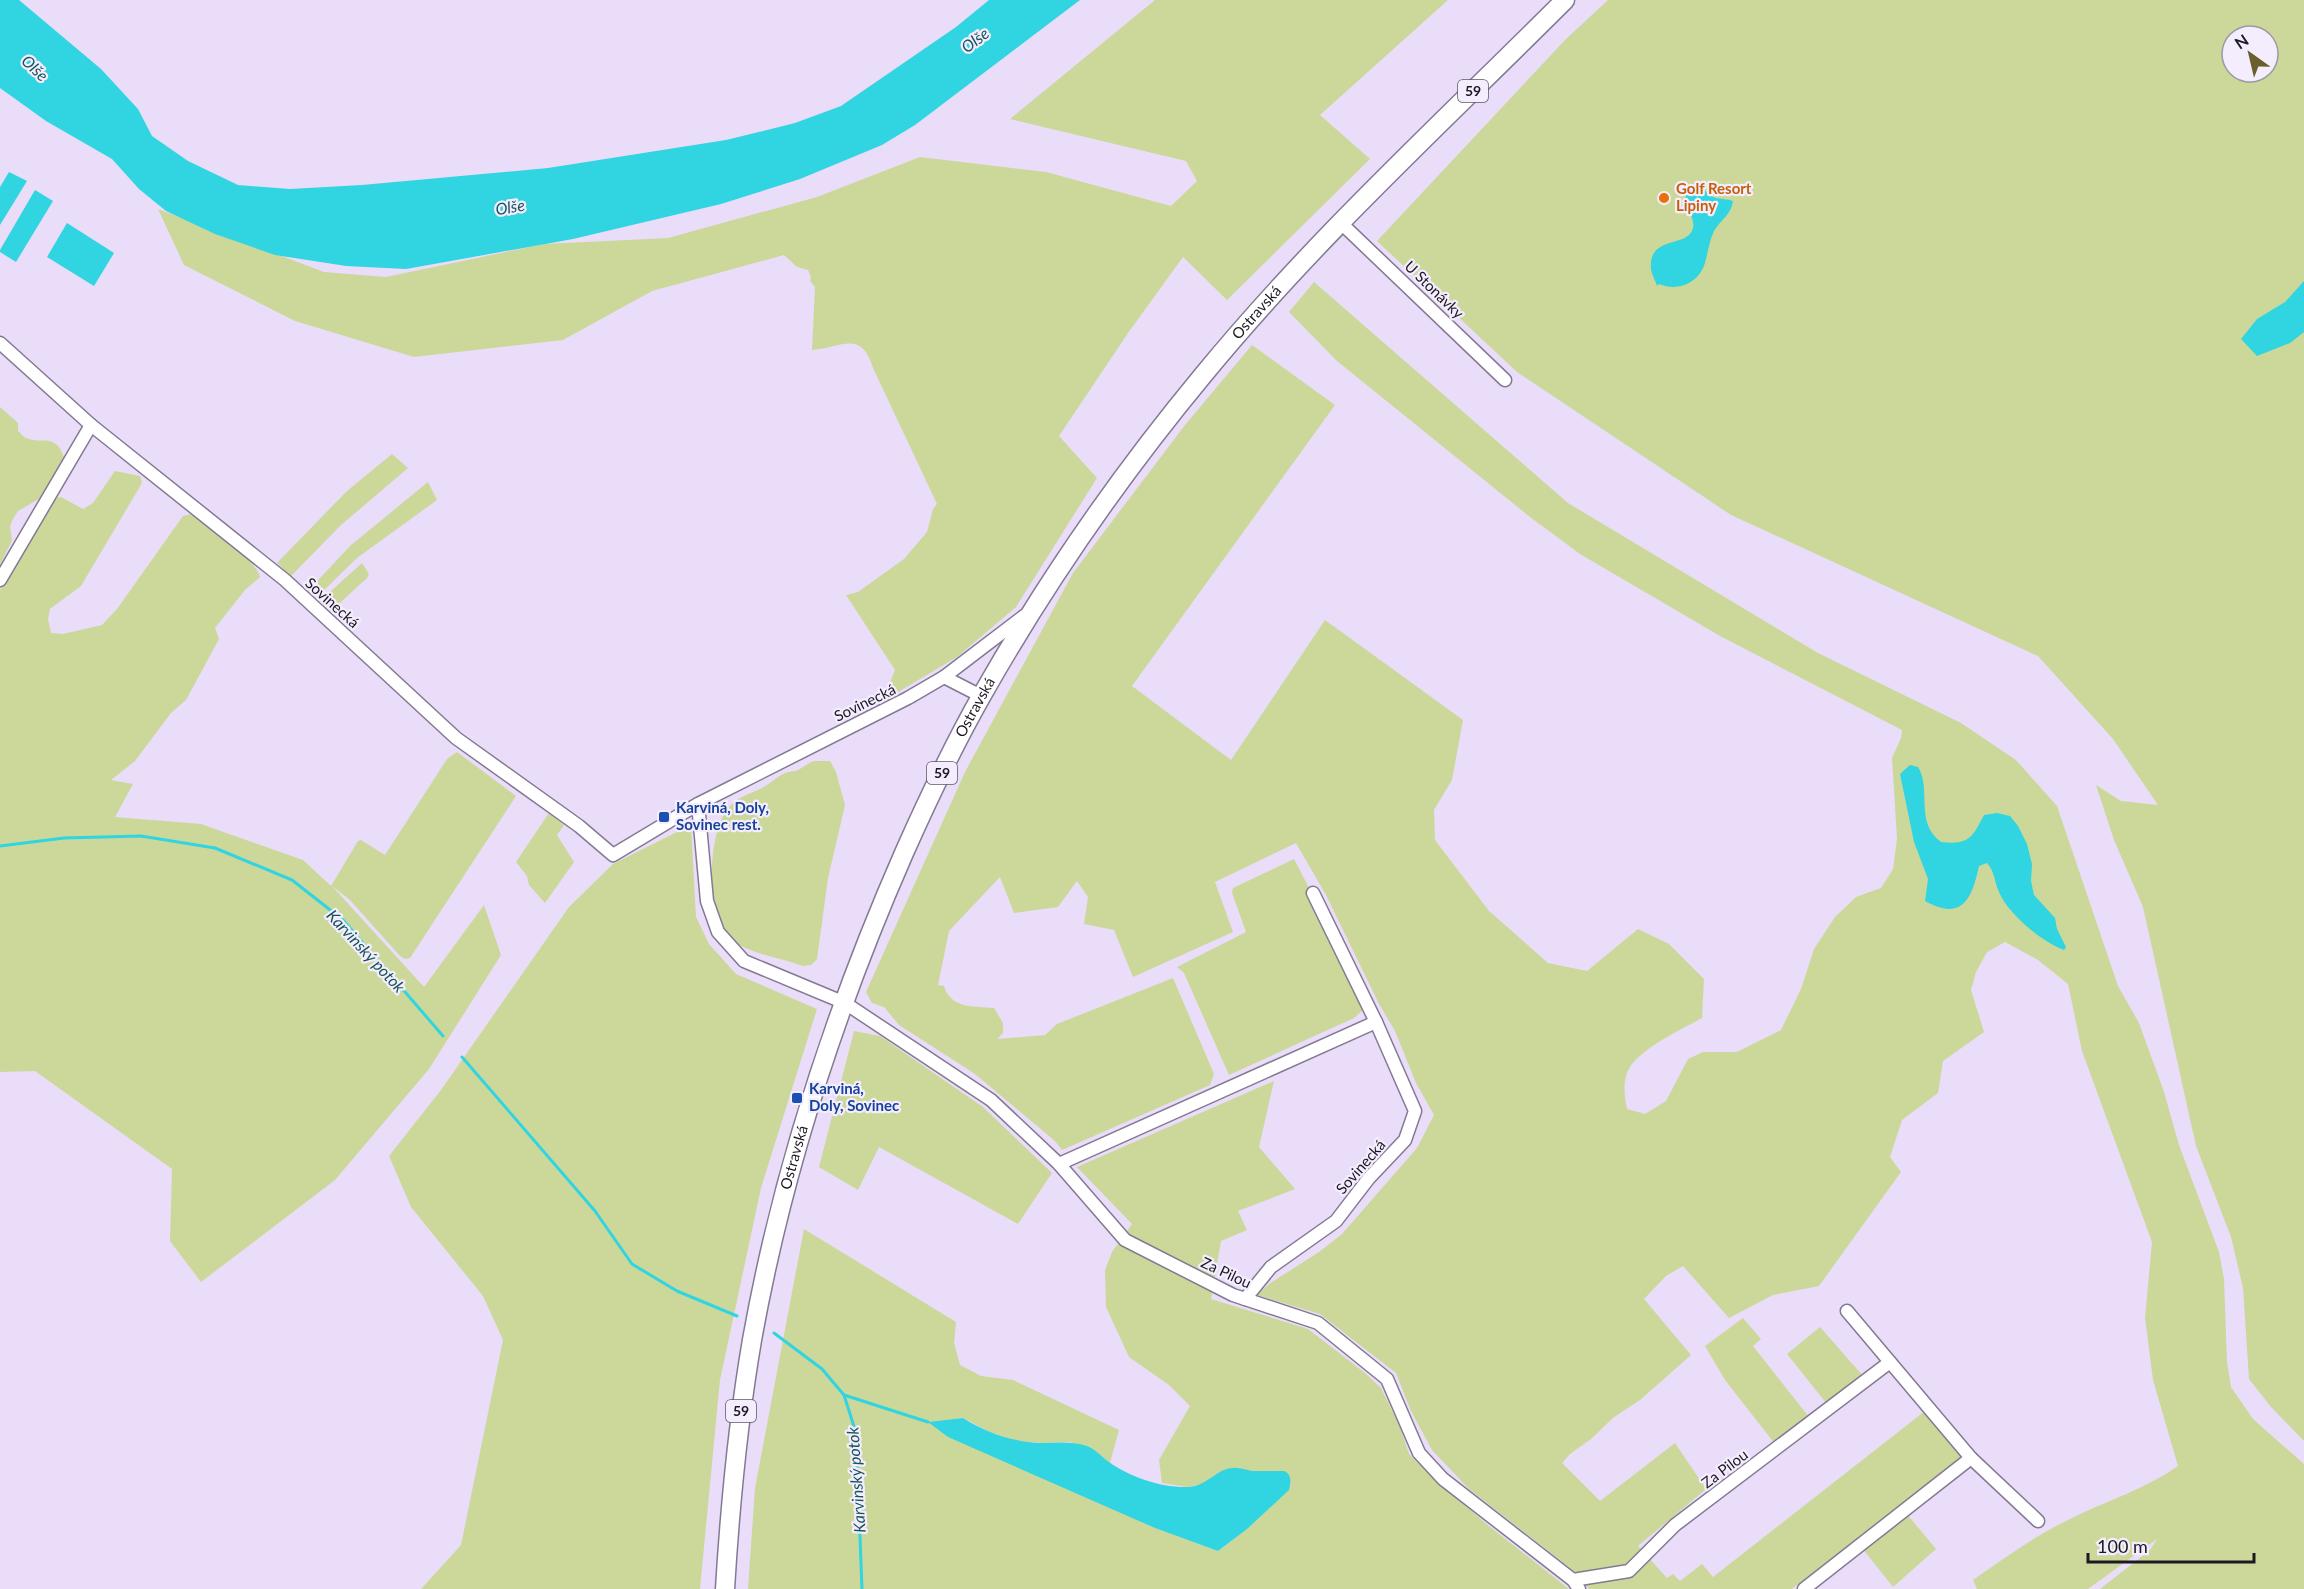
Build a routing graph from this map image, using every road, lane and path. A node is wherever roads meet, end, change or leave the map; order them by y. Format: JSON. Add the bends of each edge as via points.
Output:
{"nodes":[{"id":1,"x":1565,"y":0,"type":"edge"},
{"id":2,"x":1341,"y":223,"type":"junction"},
{"id":3,"x":0,"y":343,"type":"edge"},
{"id":4,"x":1505,"y":380,"type":"dead end"},
{"id":5,"x":91,"y":425,"type":"junction"},
{"id":6,"x":0,"y":580,"type":"edge"},
{"id":7,"x":1033,"y":609,"type":"junction"},
{"id":8,"x":944,"y":677,"type":"junction"},
{"id":9,"x":981,"y":696,"type":"junction"},
{"id":10,"x":698,"y":804,"type":"junction"},
{"id":11,"x":1313,"y":893,"type":"dead end"},
{"id":12,"x":844,"y":1003,"type":"junction"},
{"id":13,"x":1376,"y":1022,"type":"junction"},
{"id":14,"x":1059,"y":1164,"type":"junction"},
{"id":15,"x":1245,"y":1299,"type":"junction"},
{"id":16,"x":1847,"y":1311,"type":"dead end"},
{"id":17,"x":1890,"y":1362,"type":"junction"},
{"id":18,"x":1971,"y":1458,"type":"junction"},
{"id":19,"x":2038,"y":1521,"type":"dead end"},
{"id":20,"x":1576,"y":1585,"type":"edge"},
{"id":21,"x":724,"y":1589,"type":"edge"},
{"id":22,"x":1804,"y":1589,"type":"edge"}],
"edges":[{"from":1,"to":2,"type":"main road","name":"Ostravská","number":"59"},
{"from":2,"to":4,"type":"street","name":"U Stonávky"},
{"from":2,"to":7,"type":"main road","name":"Ostravská","number":"59","via":[[1224,350],[1145,448]]},
{"from":3,"to":5,"type":"street"},
{"from":5,"to":6,"type":"street"},
{"from":5,"to":10,"type":"street","name":"Sovinecká","via":[[285,580],[456,738],[613,855]]},
{"from":7,"to":8,"type":"street","name":"Sovinecká"},
{"from":7,"to":9,"type":"main road","name":"Ostravská","number":"59"},
{"from":8,"to":9,"type":"street"},
{"from":8,"to":10,"type":"street","name":"Sovinecká"},
{"from":9,"to":12,"type":"main road","name":"Ostravská","number":"59","via":[[921,815]]},
{"from":10,"to":12,"type":"street","via":[[707,901],[718,932],[744,961]]},
{"from":11,"to":13,"type":"street","name":"Sovinecká"},
{"from":12,"to":14,"type":"street","name":"Za Pilou","via":[[992,1100]]},
{"from":12,"to":21,"type":"main road","name":"Ostravská","number":"59","via":[[806,1116],[759,1304],[741,1411]]},
{"from":13,"to":14,"type":"street"},
{"from":13,"to":15,"type":"street","name":"Sovinecká","via":[[1415,1111],[1406,1140],[1369,1178],[1336,1221],[1271,1267]]},
{"from":14,"to":15,"type":"street","name":"Za Pilou","via":[[1125,1240]]},
{"from":15,"to":20,"type":"street","name":"Za Pilou","via":[[1318,1323],[1388,1378],[1419,1453],[1443,1479]]},
{"from":16,"to":17,"type":"street"},
{"from":17,"to":18,"type":"street"},
{"from":17,"to":20,"type":"street","name":"Za Pilou","via":[[1675,1525],[1629,1571]]},
{"from":18,"to":19,"type":"street"},
{"from":18,"to":22,"type":"street"}]}
